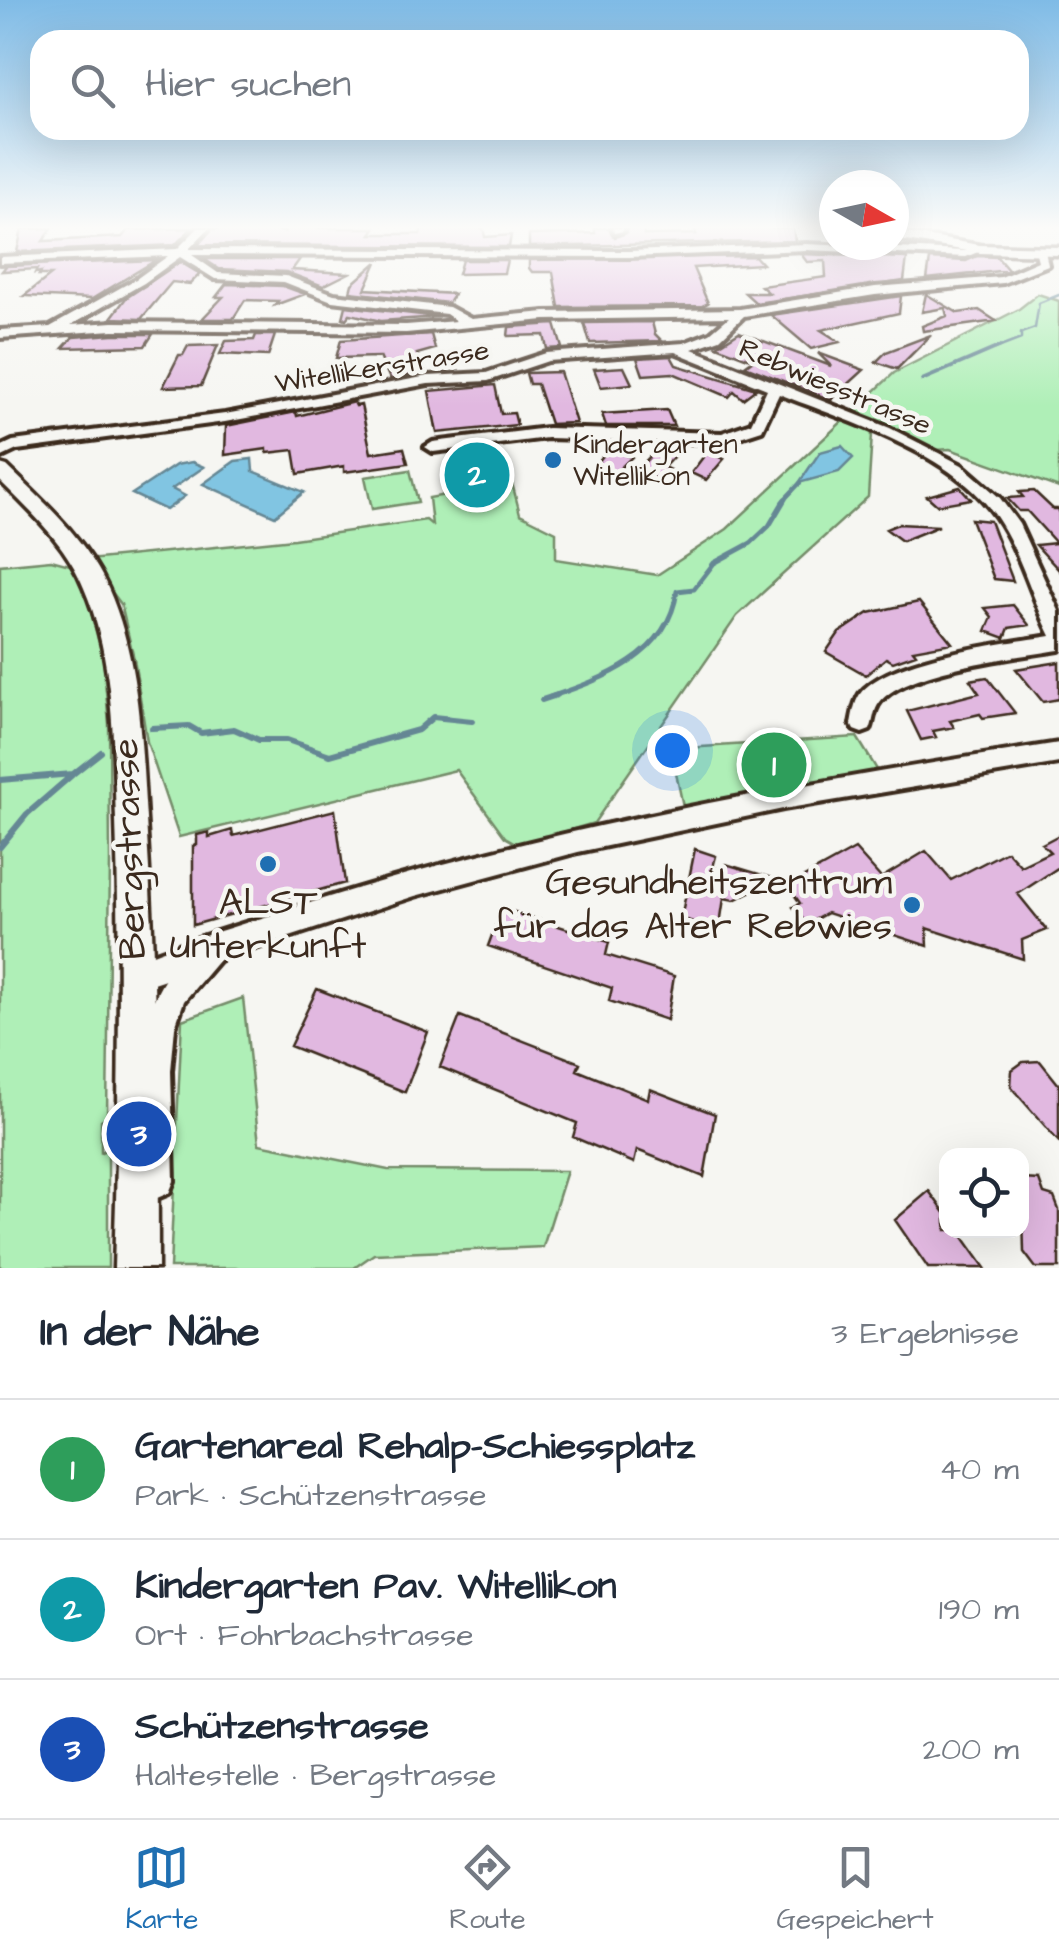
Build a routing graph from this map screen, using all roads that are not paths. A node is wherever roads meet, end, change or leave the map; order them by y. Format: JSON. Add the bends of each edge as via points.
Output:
{"nodes":[{"id":1,"x":123,"y":287,"type":"edge"},
{"id":2,"x":307,"y":287,"type":"edge"},
{"id":3,"x":920,"y":287,"type":"edge"},
{"id":4,"x":740,"y":313,"type":"junction"},
{"id":5,"x":468,"y":323,"type":"junction"},
{"id":6,"x":54,"y":330,"type":"junction"},
{"id":7,"x":0,"y":334,"type":"edge"},
{"id":8,"x":678,"y":348,"type":"junction"},
{"id":9,"x":774,"y":388,"type":"junction"},
{"id":10,"x":433,"y":447,"type":"dead end"},
{"id":11,"x":0,"y":452,"type":"edge"},
{"id":12,"x":0,"y":470,"type":"edge"},
{"id":13,"x":1059,"y":632,"type":"edge"},
{"id":14,"x":1059,"y":642,"type":"edge"},
{"id":15,"x":862,"y":724,"type":"dead end"},
{"id":16,"x":1059,"y":753,"type":"edge"},
{"id":17,"x":210,"y":950,"type":"junction"},
{"id":18,"x":135,"y":975,"type":"junction"},
{"id":19,"x":136,"y":1268,"type":"edge"},
{"id":20,"x":152,"y":1268,"type":"edge"}],
"edges":[{"from":1,"to":6,"type":"street"},
{"from":2,"to":5,"type":"street","via":[[332,297],[449,310]]},
{"from":3,"to":4,"type":"street","name":"Witellikerstrasse"},
{"from":4,"to":5,"type":"street"},
{"from":4,"to":8,"type":"street","name":"Witellikerstrasse","via":[[706,341]]},
{"from":5,"to":6,"type":"street"},
{"from":6,"to":7,"type":"street"},
{"from":8,"to":9,"type":"street","name":"Rebwiesstrasse"},
{"from":8,"to":11,"type":"street","name":"Witellikerstrasse","via":[[546,357],[488,377],[428,380]]},
{"from":9,"to":10,"type":"street","via":[[762,422],[740,436],[547,434]]},
{"from":9,"to":13,"type":"street","name":"Rebwiesstrasse","via":[[885,431],[973,482],[1010,524]]},
{"from":12,"to":18,"type":"main road","name":"Bergstrasse","via":[[74,547],[95,584],[118,658]]},
{"from":14,"to":15,"type":"street","via":[[930,668],[881,688],[867,700]]},
{"from":16,"to":17,"type":"street","via":[[606,834],[319,912]]},
{"from":17,"to":18,"type":"street"},
{"from":17,"to":20,"type":"street","name":"Bergstrasse","via":[[166,1006],[158,1058]]},
{"from":18,"to":19,"type":"main road","name":"Bergstrasse"}]}
